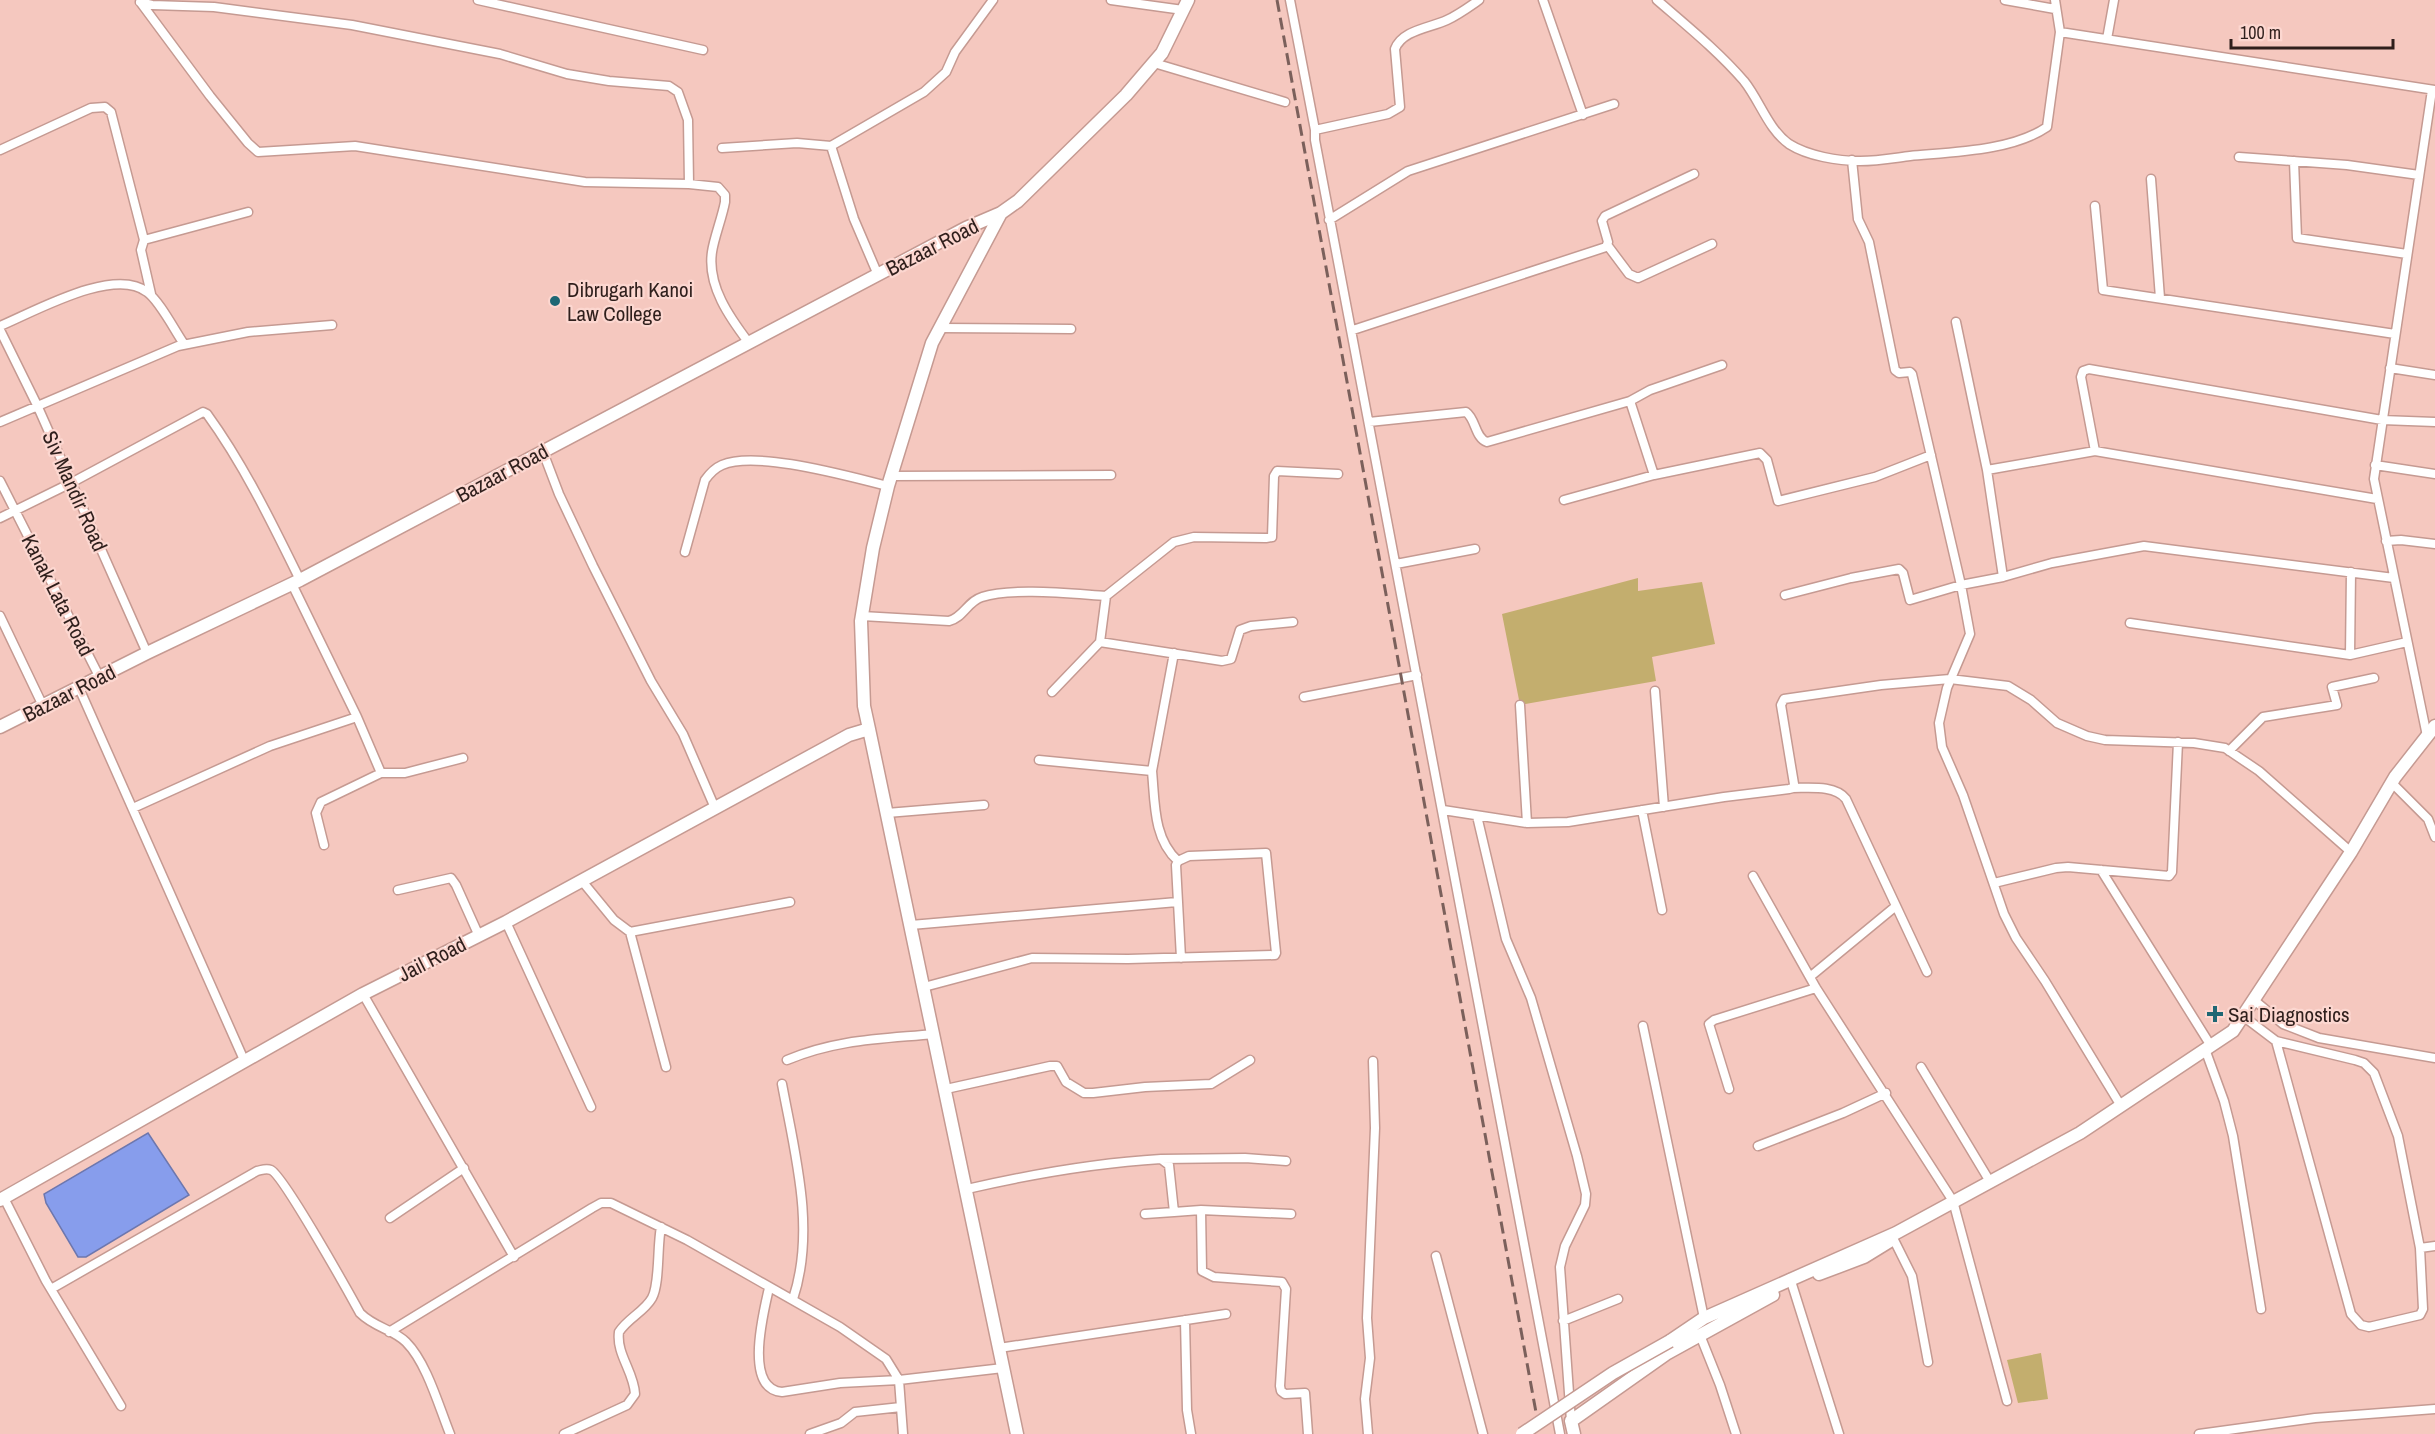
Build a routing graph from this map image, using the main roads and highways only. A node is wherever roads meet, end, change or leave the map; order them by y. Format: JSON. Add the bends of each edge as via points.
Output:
{"nodes":[{"id":1,"x":1186,"y":5,"type":"edge"},
{"id":2,"x":1001,"y":213,"type":"junction"},
{"id":3,"x":2435,"y":726,"type":"edge"},
{"id":4,"x":0,"y":727,"type":"edge"},
{"id":5,"x":869,"y":729,"type":"junction"},
{"id":6,"x":2,"y":1199,"type":"edge"},
{"id":7,"x":1791,"y":1282,"type":"junction"},
{"id":8,"x":1573,"y":1428,"type":"edge"},
{"id":9,"x":1017,"y":1434,"type":"edge"},
{"id":10,"x":1522,"y":1434,"type":"edge"}],
"edges":[{"from":1,"to":2,"type":"main road","via":[[1162,53],[1126,95]]},
{"from":2,"to":4,"type":"main road","name":"Bazaar Road","via":[[296,582]]},
{"from":2,"to":5,"type":"main road","via":[[932,343],[890,481],[873,548],[862,616],[864,706]]},
{"from":3,"to":7,"type":"main road","via":[[2392,783],[2234,1030],[2080,1133],[1894,1236]]},
{"from":5,"to":6,"type":"main road","name":"Jail Road","via":[[849,735],[506,922],[363,994]]},
{"from":5,"to":9,"type":"main road"},
{"from":7,"to":8,"type":"main road","via":[[1666,1354]]},
{"from":7,"to":10,"type":"main road","bridge":true,"via":[[1704,1318]]}]}
